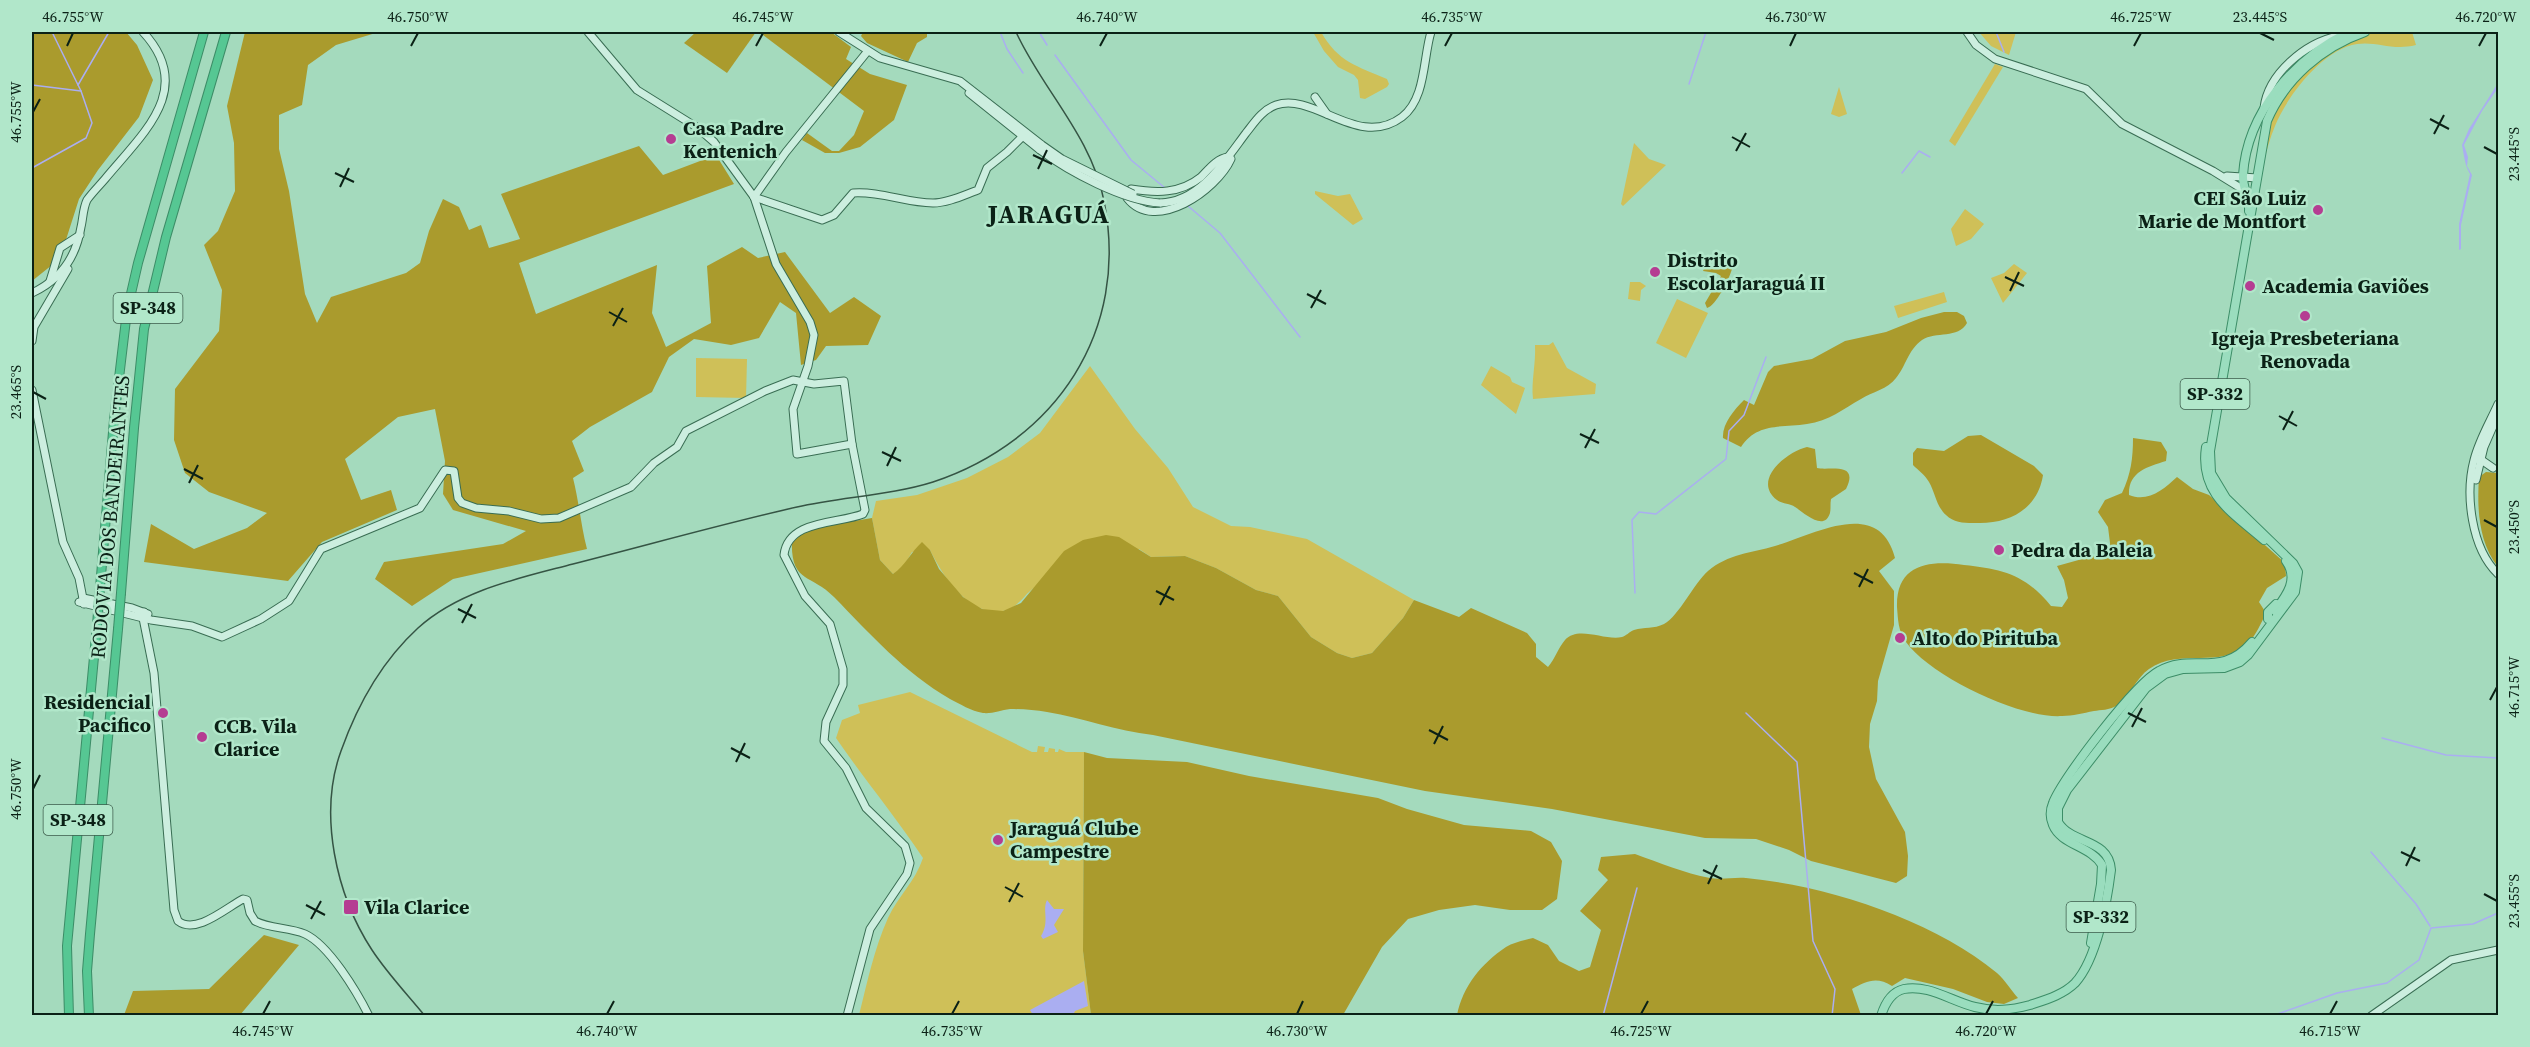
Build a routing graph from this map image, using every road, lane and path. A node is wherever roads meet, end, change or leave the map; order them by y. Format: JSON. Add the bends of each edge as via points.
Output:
{"nodes":[{"id":1,"x":143,"y":32,"type":"edge"},
{"id":2,"x":204,"y":32,"type":"edge"},
{"id":3,"x":226,"y":32,"type":"edge"},
{"id":4,"x":588,"y":32,"type":"edge"},
{"id":5,"x":839,"y":32,"type":"edge"},
{"id":6,"x":1431,"y":32,"type":"edge"},
{"id":7,"x":1967,"y":32,"type":"edge"},
{"id":8,"x":2349,"y":32,"type":"edge"},
{"id":9,"x":2365,"y":32,"type":"edge"},
{"id":10,"x":867,"y":52,"type":"junction"},
{"id":11,"x":953,"y":80,"type":"junction"},
{"id":12,"x":1315,"y":98,"type":"dead end"},
{"id":13,"x":1329,"y":116,"type":"junction"},
{"id":14,"x":1008,"y":126,"type":"junction"},
{"id":15,"x":2253,"y":135,"type":"junction"},
{"id":16,"x":1022,"y":137,"type":"junction"},
{"id":17,"x":2264,"y":138,"type":"junction"},
{"id":18,"x":1041,"y":147,"type":"junction"},
{"id":19,"x":1011,"y":148,"type":"junction"},
{"id":20,"x":2171,"y":150,"type":"junction"},
{"id":21,"x":1229,"y":156,"type":"junction"},
{"id":22,"x":2243,"y":176,"type":"junction"},
{"id":23,"x":2257,"y":178,"type":"junction"},
{"id":24,"x":2244,"y":190,"type":"junction"},
{"id":25,"x":2255,"y":192,"type":"junction"},
{"id":26,"x":754,"y":197,"type":"junction"},
{"id":27,"x":80,"y":235,"type":"junction"},
{"id":28,"x":69,"y":243,"type":"junction"},
{"id":29,"x":77,"y":249,"type":"junction"},
{"id":30,"x":54,"y":265,"type":"junction"},
{"id":31,"x":61,"y":275,"type":"junction"},
{"id":32,"x":50,"y":281,"type":"junction"},
{"id":33,"x":32,"y":293,"type":"edge"},
{"id":34,"x":33,"y":324,"type":"edge"},
{"id":35,"x":32,"y":341,"type":"edge"},
{"id":36,"x":802,"y":382,"type":"junction"},
{"id":37,"x":32,"y":390,"type":"edge"},
{"id":38,"x":2499,"y":404,"type":"edge"},
{"id":39,"x":2499,"y":415,"type":"edge"},
{"id":40,"x":852,"y":444,"type":"junction"},
{"id":41,"x":2480,"y":459,"type":"junction"},
{"id":42,"x":2493,"y":468,"type":"dead end"},
{"id":43,"x":2473,"y":510,"type":"junction"},
{"id":44,"x":2499,"y":574,"type":"edge"},
{"id":45,"x":146,"y":616,"type":"junction"},
{"id":46,"x":2083,"y":847,"type":"junction"},
{"id":47,"x":2106,"y":853,"type":"junction"},
{"id":48,"x":2499,"y":950,"type":"edge"},
{"id":49,"x":2085,"y":968,"type":"junction"},
{"id":50,"x":69,"y":1016,"type":"edge"},
{"id":51,"x":89,"y":1016,"type":"edge"},
{"id":52,"x":369,"y":1016,"type":"edge"},
{"id":53,"x":847,"y":1016,"type":"edge"},
{"id":54,"x":1881,"y":1016,"type":"edge"},
{"id":55,"x":2371,"y":1016,"type":"edge"}],
"edges":[{"from":1,"to":27,"type":"street","via":[[158,49],[166,67],[162,102],[87,200]]},
{"from":2,"to":50,"type":"highway","name":"RODOVIA DOS BANDEIRANTES","number":"SP-348","bridge":true,"via":[[127,311],[67,946]]},
{"from":3,"to":51,"type":"highway","name":"RODOVIA DOS BANDEIRANTES","number":"SP-348","bridge":true,"via":[[166,237],[144,329],[87,971]]},
{"from":4,"to":26,"type":"street","via":[[636,90],[714,142]]},
{"from":5,"to":10,"type":"street"},
{"from":6,"to":13,"type":"street","via":[[1420,86],[1406,114],[1390,123],[1370,127]]},
{"from":7,"to":20,"type":"street","via":[[1976,45],[1995,59],[2086,89],[2115,120]]},
{"from":8,"to":15,"type":"main road","number":"SP-332","via":[[2324,45],[2277,89]]},
{"from":9,"to":17,"type":"main road","number":"SP-332","via":[[2336,44],[2292,81],[2270,114]]},
{"from":10,"to":11,"type":"street"},
{"from":10,"to":26,"type":"street"},
{"from":11,"to":14,"type":"street"},
{"from":11,"to":18,"type":"street","via":[[960,81]]},
{"from":12,"to":13,"type":"street"},
{"from":13,"to":21,"type":"street","via":[[1303,105],[1278,104],[1261,114]]},
{"from":14,"to":16,"type":"street"},
{"from":14,"to":19,"type":"street"},
{"from":15,"to":17,"type":"main road","via":[[2251,170]]},
{"from":15,"to":22,"type":"main road","number":"SP-332"},
{"from":16,"to":18,"type":"street"},
{"from":16,"to":19,"type":"street"},
{"from":17,"to":23,"type":"main road","number":"SP-332"},
{"from":18,"to":21,"type":"street","bridge":true,"via":[[1059,163],[1145,202],[1177,200],[1208,182]]},
{"from":19,"to":26,"type":"street","via":[[987,168],[978,190],[948,201],[934,203],[854,194],[834,215],[822,220]]},
{"from":20,"to":22,"type":"street","via":[[2229,177]]},
{"from":20,"to":24,"type":"street"},
{"from":21,"to":21,"type":"street","via":[[1187,185],[1169,192],[1131,189],[1127,198],[1146,210],[1161,210],[1192,200],[1218,179],[1231,160]]},
{"from":22,"to":23,"type":"street"},
{"from":22,"to":24,"type":"main road","number":"SP-332"},
{"from":23,"to":25,"type":"main road","number":"SP-332"},
{"from":24,"to":25,"type":"street"},
{"from":24,"to":46,"type":"main road","number":"SP-332","via":[[2249,208],[2204,469],[2209,485],[2223,505],[2289,566],[2290,589],[2268,612],[2268,620],[2247,648],[2236,657],[2220,663],[2162,669],[2127,701],[2070,774],[2053,803],[2050,817],[2056,831]]},
{"from":25,"to":47,"type":"main road","number":"SP-332","via":[[2210,468],[2226,498],[2294,563],[2297,586],[2240,662],[2224,668],[2175,670],[2151,683],[2072,783],[2058,808],[2058,822],[2069,834]]},
{"from":26,"to":36,"type":"street","via":[[776,264],[810,321],[814,335]]},
{"from":27,"to":28,"type":"street"},
{"from":27,"to":29,"type":"street"},
{"from":28,"to":29,"type":"street"},
{"from":28,"to":30,"type":"street","via":[[60,248]]},
{"from":29,"to":31,"type":"street"},
{"from":30,"to":31,"type":"street"},
{"from":30,"to":32,"type":"street"},
{"from":31,"to":32,"type":"street"},
{"from":31,"to":34,"type":"street"},
{"from":32,"to":33,"type":"street"},
{"from":34,"to":35,"type":"street"},
{"from":36,"to":40,"type":"street","via":[[844,381]]},
{"from":36,"to":40,"type":"street","via":[[793,409],[797,454]]},
{"from":36,"to":45,"type":"street","via":[[793,380],[778,385],[686,430],[677,447],[631,486],[559,518],[541,519],[469,506],[459,498],[454,471],[445,470],[420,508],[321,549],[289,601],[261,619],[222,637]]},
{"from":37,"to":45,"type":"street","via":[[63,542],[82,601]]},
{"from":38,"to":43,"type":"street","via":[[2473,463]]},
{"from":39,"to":41,"type":"street"},
{"from":40,"to":53,"type":"street","via":[[863,514],[803,529],[789,540],[784,555],[805,596],[830,624],[843,669],[843,685],[826,722],[824,741],[846,768],[866,808],[899,838],[910,858],[907,874],[868,933]]},
{"from":41,"to":42,"type":"street"},
{"from":41,"to":43,"type":"street"},
{"from":43,"to":44,"type":"street","via":[[2481,546]]},
{"from":45,"to":52,"type":"street","via":[[151,631],[175,915],[180,923],[193,926],[243,899],[249,901],[255,921],[315,940]]},
{"from":46,"to":47,"type":"main road"},
{"from":46,"to":49,"type":"main road","number":"SP-332","via":[[2097,857],[2102,872]]},
{"from":47,"to":49,"type":"main road","number":"SP-332","via":[[2110,875],[2096,942]]},
{"from":48,"to":55,"type":"street","via":[[2451,960]]},
{"from":49,"to":54,"type":"main road","number":"SP-332","via":[[2074,984],[2062,992],[2015,1009],[1986,1010],[1912,989],[1896,993]]}]}
